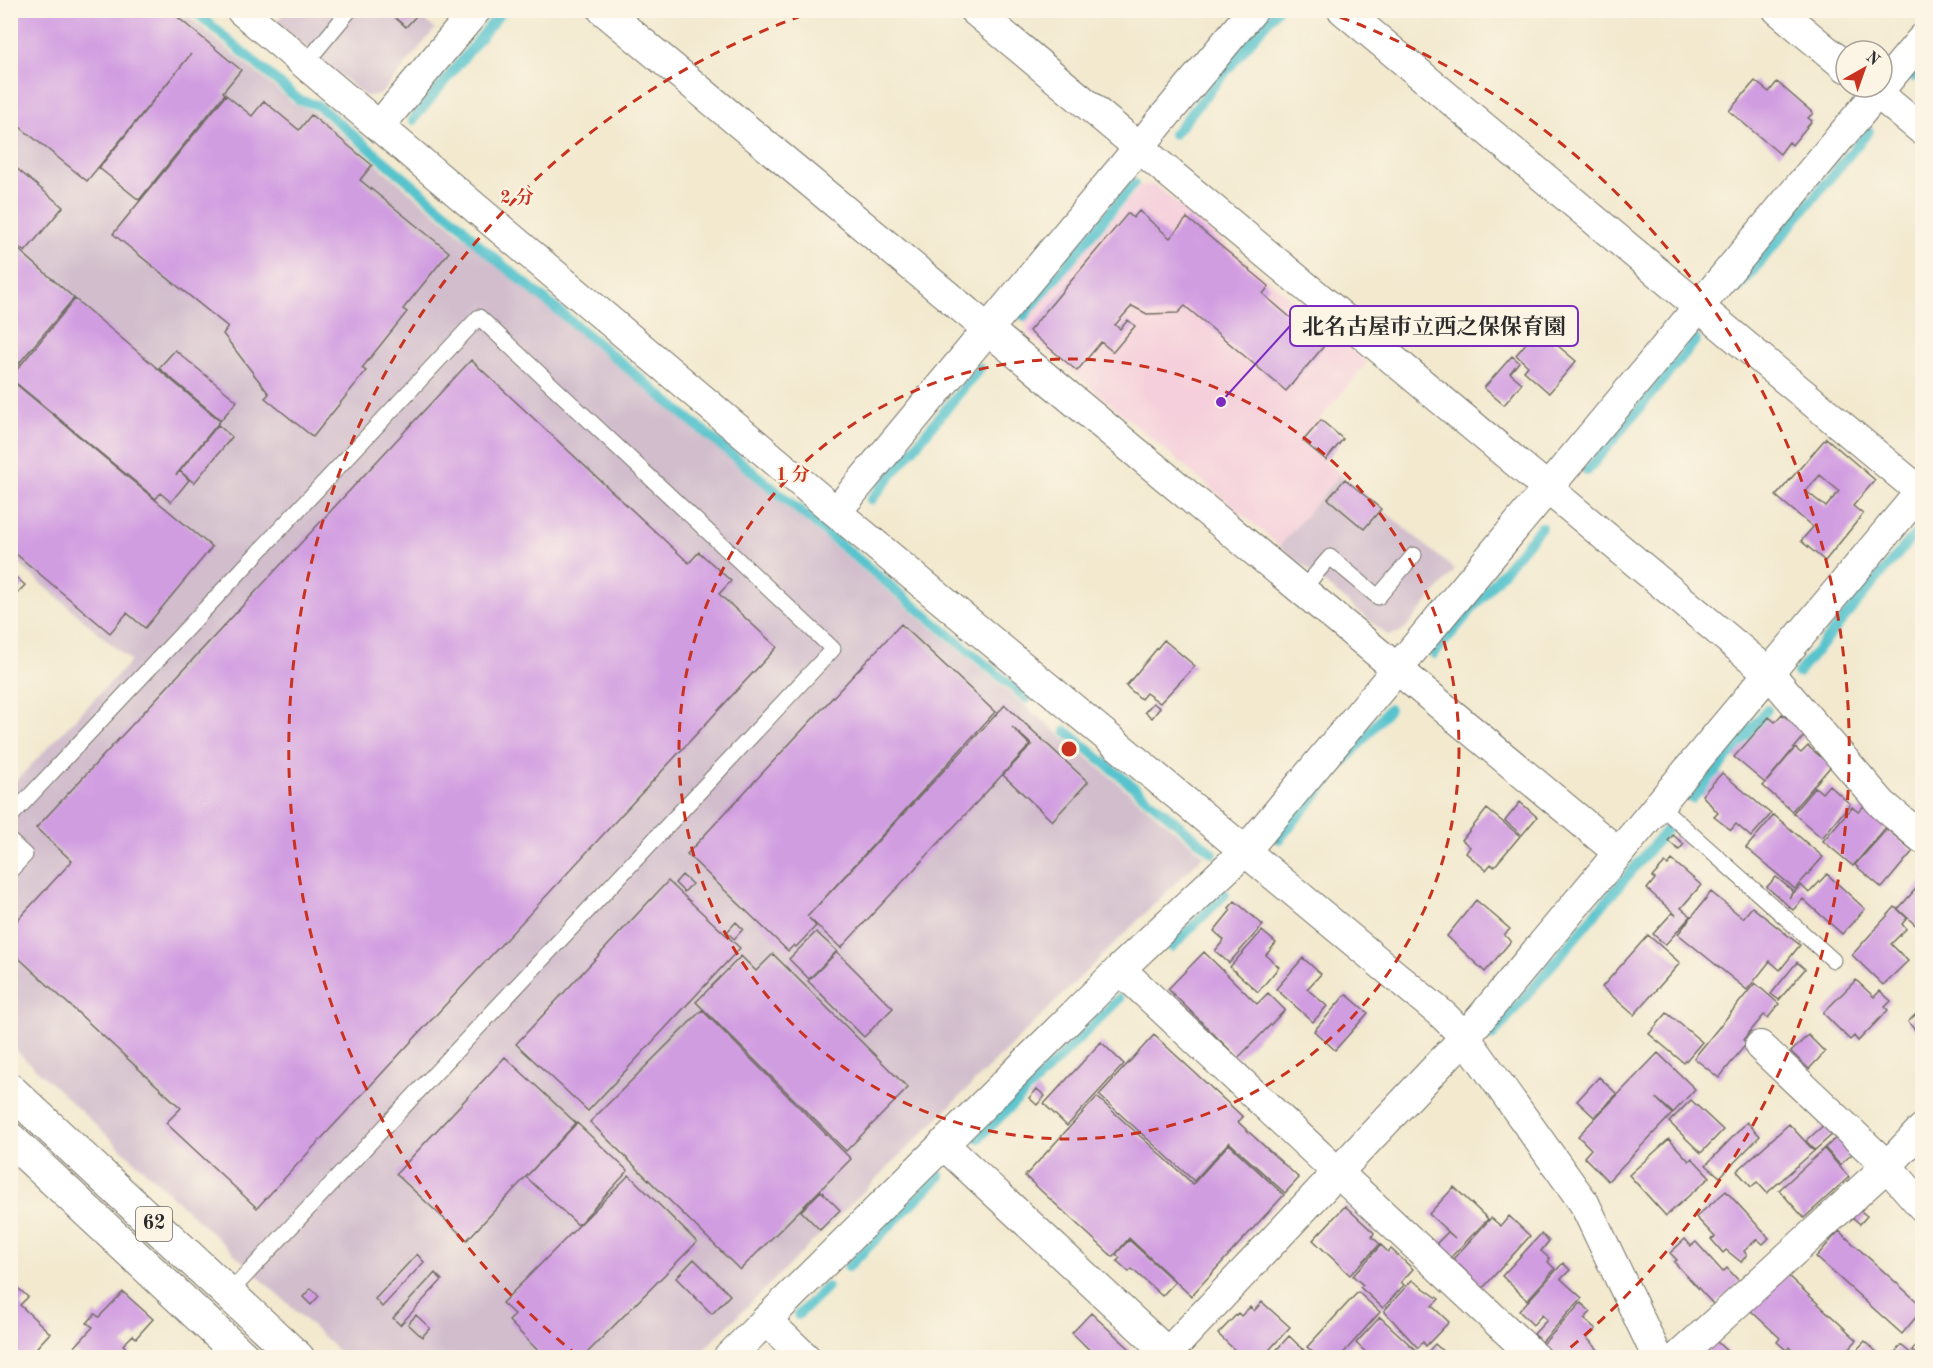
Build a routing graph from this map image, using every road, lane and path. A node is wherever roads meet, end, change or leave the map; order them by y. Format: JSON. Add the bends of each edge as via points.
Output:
{"nodes":[{"id":1,"x":241,"y":10,"type":"edge"},
{"id":2,"x":476,"y":10,"type":"edge"},
{"id":3,"x":603,"y":10,"type":"edge"},
{"id":4,"x":974,"y":10,"type":"edge"},
{"id":5,"x":1253,"y":10,"type":"edge"},
{"id":6,"x":1343,"y":10,"type":"edge"},
{"id":7,"x":1778,"y":10,"type":"edge"},
{"id":8,"x":348,"y":12,"type":"dead end"},
{"id":9,"x":1923,"y":39,"type":"edge"},
{"id":10,"x":1834,"y":57,"type":"edge"},
{"id":11,"x":305,"y":64,"type":"junction"},
{"id":12,"x":1894,"y":69,"type":"edge"},
{"id":13,"x":1867,"y":99,"type":"edge"},
{"id":14,"x":1885,"y":99,"type":"edge"},
{"id":15,"x":380,"y":125,"type":"junction"},
{"id":16,"x":1923,"y":130,"type":"edge"},
{"id":17,"x":1139,"y":148,"type":"junction"},
{"id":18,"x":1699,"y":307,"type":"junction"},
{"id":19,"x":988,"y":329,"type":"junction"},
{"id":20,"x":1547,"y":489,"type":"junction"},
{"id":21,"x":1922,"y":492,"type":"edge"},
{"id":22,"x":836,"y":512,"type":"junction"},
{"id":23,"x":1414,"y":555,"type":"dead end"},
{"id":24,"x":1302,"y":590,"type":"junction"},
{"id":25,"x":1397,"y":669,"type":"junction"},
{"id":26,"x":1769,"y":673,"type":"junction"},
{"id":27,"x":1659,"y":805,"type":"junction"},
{"id":28,"x":10,"y":817,"type":"edge"},
{"id":29,"x":1923,"y":838,"type":"edge"},
{"id":30,"x":10,"y":842,"type":"edge"},
{"id":31,"x":1245,"y":850,"type":"junction"},
{"id":32,"x":1619,"y":853,"type":"junction"},
{"id":33,"x":10,"y":871,"type":"edge"},
{"id":34,"x":1833,"y":960,"type":"dead end"},
{"id":35,"x":1120,"y":969,"type":"junction"},
{"id":36,"x":1465,"y":1037,"type":"junction"},
{"id":37,"x":1760,"y":1046,"type":"dead end"},
{"id":38,"x":10,"y":1090,"type":"edge"},
{"id":39,"x":1923,"y":1129,"type":"edge"},
{"id":40,"x":10,"y":1139,"type":"edge"},
{"id":41,"x":943,"y":1144,"type":"junction"},
{"id":42,"x":1887,"y":1166,"type":"junction"},
{"id":43,"x":1337,"y":1175,"type":"junction"},
{"id":44,"x":1923,"y":1206,"type":"edge"},
{"id":45,"x":229,"y":1293,"type":"junction"},
{"id":46,"x":766,"y":1320,"type":"junction"},
{"id":47,"x":1168,"y":1356,"type":"edge"},
{"id":48,"x":244,"y":1358,"type":"edge"},
{"id":49,"x":298,"y":1358,"type":"edge"},
{"id":50,"x":728,"y":1358,"type":"edge"},
{"id":51,"x":806,"y":1358,"type":"edge"},
{"id":52,"x":1536,"y":1358,"type":"edge"},
{"id":53,"x":1658,"y":1358,"type":"edge"},
{"id":54,"x":1677,"y":1358,"type":"edge"}],
"edges":[{"from":1,"to":11,"type":"street"},
{"from":2,"to":15,"type":"street"},
{"from":3,"to":19,"type":"street"},
{"from":4,"to":17,"type":"street"},
{"from":5,"to":17,"type":"street"},
{"from":6,"to":18,"type":"street"},
{"from":7,"to":10,"type":"street"},
{"from":8,"to":11,"type":"lane"},
{"from":9,"to":12,"type":"street"},
{"from":11,"to":15,"type":"street"},
{"from":13,"to":18,"type":"street"},
{"from":14,"to":16,"type":"street"},
{"from":15,"to":22,"type":"street"},
{"from":17,"to":19,"type":"street"},
{"from":17,"to":20,"type":"street"},
{"from":18,"to":20,"type":"street"},
{"from":18,"to":21,"type":"street"},
{"from":19,"to":22,"type":"street"},
{"from":19,"to":24,"type":"street"},
{"from":20,"to":25,"type":"street"},
{"from":20,"to":26,"type":"street"},
{"from":21,"to":26,"type":"street"},
{"from":22,"to":31,"type":"street"},
{"from":23,"to":24,"type":"lane","via":[[1378,597],[1330,557]]},
{"from":24,"to":25,"type":"street"},
{"from":25,"to":31,"type":"street"},
{"from":25,"to":32,"type":"street"},
{"from":26,"to":27,"type":"street"},
{"from":26,"to":29,"type":"street","via":[[1882,804]]},
{"from":27,"to":32,"type":"street"},
{"from":27,"to":34,"type":"lane"},
{"from":28,"to":45,"type":"lane","via":[[479,317],[833,649]]},
{"from":30,"to":33,"type":"lane","via":[[25,855]]},
{"from":31,"to":35,"type":"street"},
{"from":31,"to":36,"type":"street"},
{"from":32,"to":36,"type":"street"},
{"from":35,"to":41,"type":"street"},
{"from":35,"to":43,"type":"street"},
{"from":36,"to":43,"type":"street"},
{"from":36,"to":53,"type":"street","via":[[1584,1203]]},
{"from":37,"to":42,"type":"street"},
{"from":38,"to":45,"type":"main road","number":"62"},
{"from":39,"to":42,"type":"street"},
{"from":40,"to":48,"type":"main road","number":"62"},
{"from":41,"to":46,"type":"street"},
{"from":41,"to":47,"type":"street"},
{"from":42,"to":44,"type":"street"},
{"from":42,"to":54,"type":"street"},
{"from":43,"to":47,"type":"street"},
{"from":43,"to":52,"type":"street"},
{"from":45,"to":49,"type":"main road","number":"62"},
{"from":46,"to":50,"type":"street"},
{"from":46,"to":51,"type":"street"}]}
